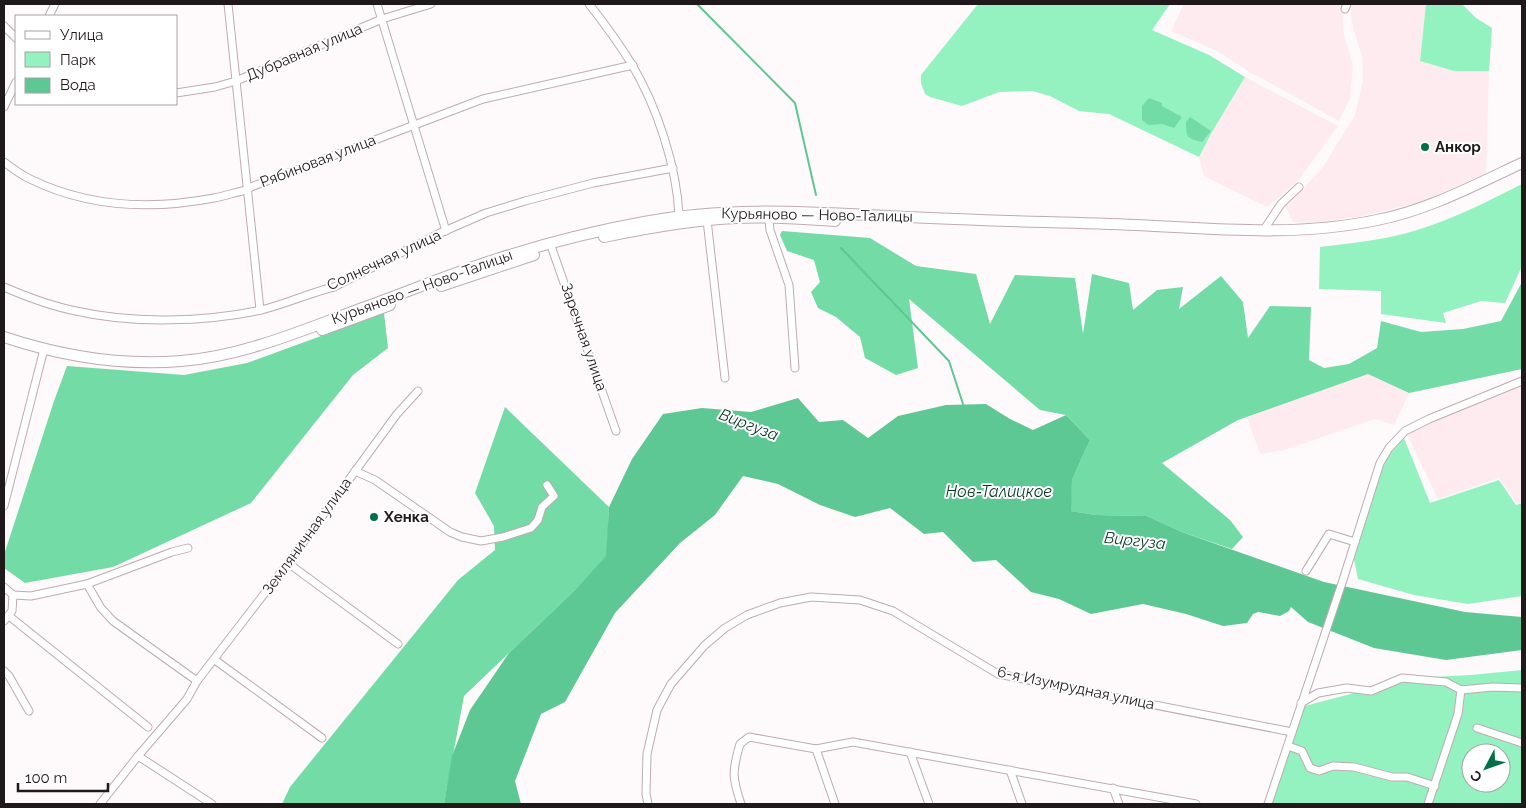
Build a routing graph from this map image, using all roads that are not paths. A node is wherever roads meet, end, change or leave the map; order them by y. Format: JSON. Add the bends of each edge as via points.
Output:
{"nodes":[{"id":1,"x":228,"y":4,"type":"edge"},
{"id":2,"x":377,"y":4,"type":"edge"},
{"id":3,"x":431,"y":4,"type":"edge"},
{"id":4,"x":589,"y":4,"type":"edge"},
{"id":5,"x":382,"y":19,"type":"junction"},
{"id":6,"x":4,"y":26,"type":"edge"},
{"id":7,"x":15,"y":37,"type":"edge"},
{"id":8,"x":632,"y":66,"type":"junction"},
{"id":9,"x":236,"y":81,"type":"junction"},
{"id":10,"x":15,"y":84,"type":"edge"},
{"id":11,"x":178,"y":94,"type":"edge"},
{"id":12,"x":4,"y":107,"type":"edge"},
{"id":13,"x":415,"y":124,"type":"junction"},
{"id":14,"x":4,"y":162,"type":"edge"},
{"id":15,"x":1522,"y":163,"type":"edge"},
{"id":16,"x":673,"y":168,"type":"junction"},
{"id":17,"x":1522,"y":170,"type":"edge"},
{"id":18,"x":1299,"y":187,"type":"dead end"},
{"id":19,"x":248,"y":190,"type":"junction"},
{"id":20,"x":679,"y":216,"type":"junction"},
{"id":21,"x":770,"y":219,"type":"junction"},
{"id":22,"x":707,"y":220,"type":"junction"},
{"id":23,"x":446,"y":231,"type":"junction"},
{"id":24,"x":1263,"y":232,"type":"junction"},
{"id":25,"x":552,"y":247,"type":"junction"},
{"id":26,"x":4,"y":287,"type":"edge"},
{"id":27,"x":260,"y":310,"type":"junction"},
{"id":28,"x":4,"y":337,"type":"edge"},
{"id":29,"x":4,"y":343,"type":"edge"},
{"id":30,"x":43,"y":352,"type":"junction"},
{"id":31,"x":795,"y":368,"type":"dead end"},
{"id":32,"x":724,"y":378,"type":"dead end"},
{"id":33,"x":1522,"y":381,"type":"edge"},
{"id":34,"x":418,"y":391,"type":"dead end"},
{"id":35,"x":616,"y":431,"type":"dead end"},
{"id":36,"x":355,"y":471,"type":"junction"},
{"id":37,"x":547,"y":485,"type":"dead end"},
{"id":38,"x":4,"y":506,"type":"edge"},
{"id":39,"x":1355,"y":542,"type":"junction"},
{"id":40,"x":188,"y":548,"type":"dead end"},
{"id":41,"x":288,"y":563,"type":"junction"},
{"id":42,"x":1306,"y":571,"type":"dead end"},
{"id":43,"x":87,"y":584,"type":"junction"},
{"id":44,"x":4,"y":587,"type":"edge"},
{"id":45,"x":13,"y":595,"type":"junction"},
{"id":46,"x":6,"y":619,"type":"edge"},
{"id":47,"x":398,"y":644,"type":"dead end"},
{"id":48,"x":215,"y":660,"type":"junction"},
{"id":49,"x":4,"y":671,"type":"edge"},
{"id":50,"x":197,"y":681,"type":"junction"},
{"id":51,"x":1522,"y":688,"type":"edge"},
{"id":52,"x":1462,"y":690,"type":"junction"},
{"id":53,"x":1301,"y":702,"type":"junction"},
{"id":54,"x":29,"y":711,"type":"dead end"},
{"id":55,"x":148,"y":728,"type":"dead end"},
{"id":56,"x":1477,"y":728,"type":"dead end"},
{"id":57,"x":1292,"y":732,"type":"junction"},
{"id":58,"x":322,"y":738,"type":"dead end"},
{"id":59,"x":1522,"y":743,"type":"edge"},
{"id":60,"x":1288,"y":746,"type":"junction"},
{"id":61,"x":816,"y":749,"type":"junction"},
{"id":62,"x":910,"y":752,"type":"junction"},
{"id":63,"x":138,"y":756,"type":"junction"},
{"id":64,"x":1010,"y":770,"type":"junction"},
{"id":65,"x":1435,"y":786,"type":"junction"},
{"id":66,"x":1113,"y":788,"type":"junction"},
{"id":67,"x":100,"y":804,"type":"edge"},
{"id":68,"x":212,"y":804,"type":"edge"},
{"id":69,"x":648,"y":804,"type":"edge"},
{"id":70,"x":741,"y":804,"type":"edge"},
{"id":71,"x":835,"y":804,"type":"edge"},
{"id":72,"x":930,"y":804,"type":"edge"},
{"id":73,"x":1022,"y":804,"type":"edge"},
{"id":74,"x":1118,"y":804,"type":"edge"},
{"id":75,"x":1196,"y":804,"type":"edge"},
{"id":76,"x":1268,"y":804,"type":"edge"},
{"id":77,"x":1428,"y":804,"type":"edge"}],
"edges":[{"from":1,"to":9,"type":"street"},
{"from":2,"to":5,"type":"street"},
{"from":3,"to":5,"type":"street","name":"Дубравная улица"},
{"from":4,"to":8,"type":"street"},
{"from":5,"to":9,"type":"street","name":"Дубравная улица"},
{"from":5,"to":13,"type":"street"},
{"from":6,"to":7,"type":"street"},
{"from":8,"to":13,"type":"street","name":"Рябиновая улица","via":[[483,99]]},
{"from":8,"to":16,"type":"street","via":[[657,119]]},
{"from":9,"to":11,"type":"street","name":"Дубравная улица"},
{"from":9,"to":19,"type":"street"},
{"from":10,"to":12,"type":"street"},
{"from":13,"to":19,"type":"street","name":"Рябиновая улица"},
{"from":13,"to":23,"type":"street"},
{"from":14,"to":19,"type":"street","name":"Рябиновая улица","via":[[28,178],[86,200],[140,206],[188,202]]},
{"from":15,"to":24,"type":"main road","name":"Курьяново — Ново-Талицы","via":[[1435,203],[1390,217],[1339,226]]},
{"from":16,"to":20,"type":"street"},
{"from":16,"to":23,"type":"street","name":"Солнечная улица","via":[[593,183],[525,201],[486,213]]},
{"from":17,"to":21,"type":"main road","name":"Курьяново — Ново-Талицы","via":[[1409,219],[1306,237]]},
{"from":18,"to":24,"type":"street","via":[[1281,204]]},
{"from":19,"to":27,"type":"street"},
{"from":20,"to":24,"type":"main road","name":"Курьяново — Ново-Талицы","via":[[768,211]]},
{"from":20,"to":25,"type":"main road","name":"Курьяново — Ново-Талицы","via":[[603,230]]},
{"from":21,"to":22,"type":"main road","name":"Курьяново — Ново-Талицы"},
{"from":21,"to":31,"type":"street","via":[[770,230],[789,285]]},
{"from":22,"to":25,"type":"main road","name":"Курьяново — Ново-Талицы"},
{"from":22,"to":32,"type":"street"},
{"from":23,"to":27,"type":"street","name":"Солнечная улица","via":[[334,286]]},
{"from":25,"to":30,"type":"main road","name":"Курьяново — Ново-Талицы","via":[[481,264],[284,336],[228,353],[185,361],[130,362]]},
{"from":25,"to":35,"type":"street","name":"Заречная улица"},
{"from":26,"to":27,"type":"street","name":"Солнечная улица","via":[[77,312],[115,316],[164,320],[214,318]]},
{"from":28,"to":30,"type":"main road","name":"Курьяново — Ново-Талицы"},
{"from":29,"to":30,"type":"main road","name":"Курьяново — Ново-Талицы"},
{"from":30,"to":38,"type":"street"},
{"from":33,"to":39,"type":"street","via":[[1429,419],[1397,438],[1380,463]]},
{"from":34,"to":36,"type":"street","name":"Земляничная улица"},
{"from":36,"to":37,"type":"street","via":[[375,480],[450,532],[481,540],[531,528],[542,507],[554,496]]},
{"from":36,"to":41,"type":"street","name":"Земляничная улица"},
{"from":39,"to":42,"type":"street","via":[[1329,534]]},
{"from":39,"to":53,"type":"street"},
{"from":40,"to":43,"type":"street"},
{"from":41,"to":47,"type":"street"},
{"from":41,"to":48,"type":"street","name":"Земляничная улица"},
{"from":43,"to":45,"type":"street","via":[[32,596]]},
{"from":43,"to":50,"type":"street","via":[[113,621]]},
{"from":44,"to":45,"type":"street"},
{"from":45,"to":46,"type":"street","via":[[14,603]]},
{"from":46,"to":55,"type":"street"},
{"from":48,"to":50,"type":"street","name":"Земляничная улица"},
{"from":48,"to":58,"type":"street"},
{"from":49,"to":54,"type":"street"},
{"from":50,"to":63,"type":"street","name":"Земляничная улица","via":[[188,699]]},
{"from":51,"to":52,"type":"street","via":[[1493,686]]},
{"from":52,"to":53,"type":"street","via":[[1446,682],[1402,678],[1371,691],[1347,688],[1318,693]]},
{"from":52,"to":65,"type":"street","via":[[1458,714]]},
{"from":53,"to":57,"type":"street"},
{"from":56,"to":59,"type":"street"},
{"from":57,"to":60,"type":"street"},
{"from":57,"to":69,"type":"street","name":"6-я Изумрудная улица","via":[[998,674],[892,611],[860,600],[811,597],[780,603],[747,615],[726,628],[704,645],[671,684],[657,710],[647,754]]},
{"from":60,"to":65,"type":"street","via":[[1302,751],[1310,768],[1319,771],[1333,766],[1354,767]]},
{"from":60,"to":76,"type":"street"},
{"from":61,"to":62,"type":"street","via":[[853,742]]},
{"from":61,"to":70,"type":"street","via":[[749,738],[740,744],[733,770]]},
{"from":61,"to":71,"type":"street"},
{"from":62,"to":64,"type":"street"},
{"from":62,"to":72,"type":"street"},
{"from":63,"to":67,"type":"street","name":"Земляничная улица"},
{"from":63,"to":68,"type":"street"},
{"from":64,"to":66,"type":"street"},
{"from":64,"to":73,"type":"street"},
{"from":65,"to":77,"type":"street"},
{"from":66,"to":74,"type":"street"},
{"from":66,"to":75,"type":"street"}]}
